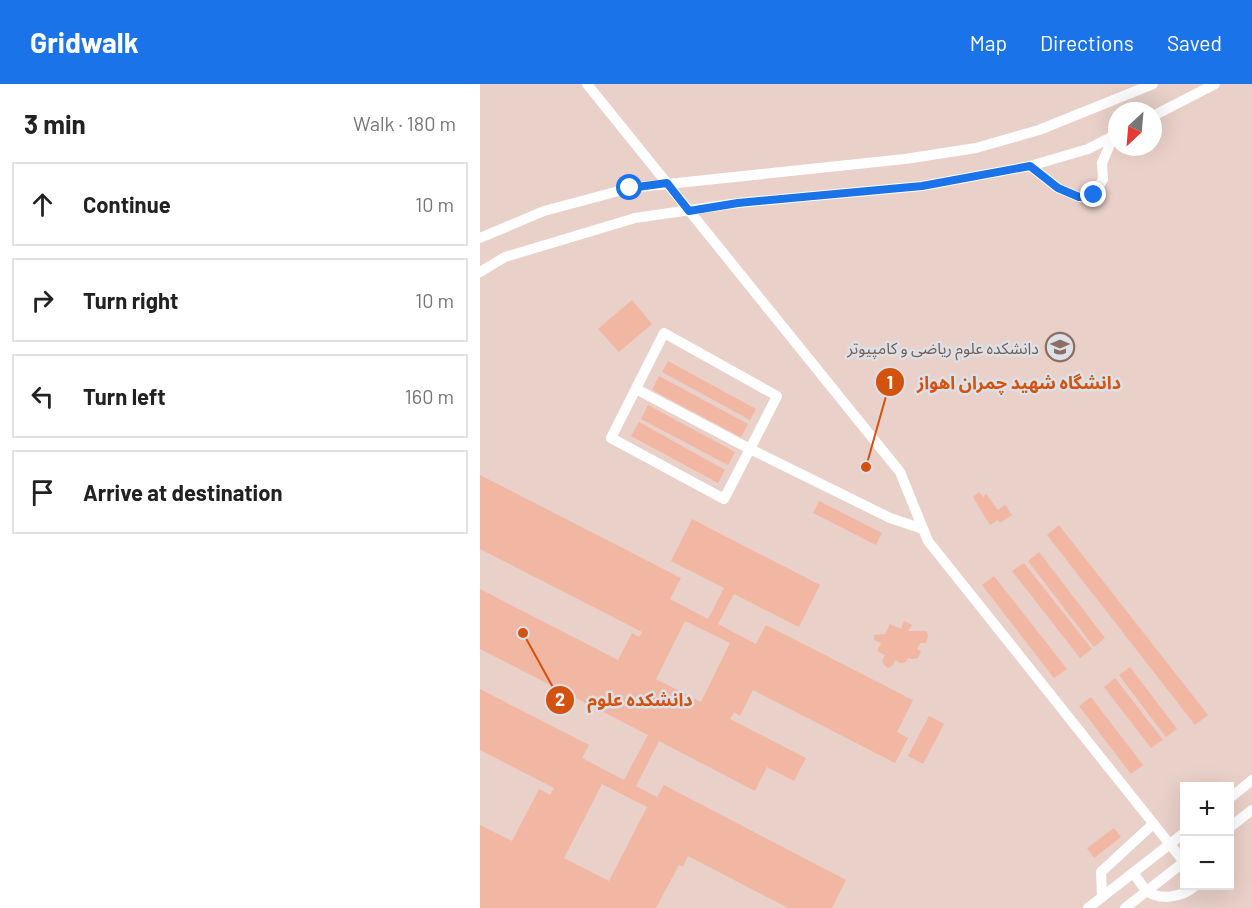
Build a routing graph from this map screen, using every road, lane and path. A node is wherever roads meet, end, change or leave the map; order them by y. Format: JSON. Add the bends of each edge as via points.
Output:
{"nodes":[{"id":1,"x":586,"y":84,"type":"edge"},
{"id":2,"x":1153,"y":84,"type":"edge"},
{"id":3,"x":1215,"y":84,"type":"edge"},
{"id":4,"x":1162,"y":111,"type":"edge"},
{"id":5,"x":1108,"y":138,"type":"edge"},
{"id":6,"x":1108,"y":150,"type":"edge"},
{"id":7,"x":1030,"y":166,"type":"junction"},
{"id":8,"x":667,"y":183,"type":"junction"},
{"id":9,"x":689,"y":211,"type":"junction"},
{"id":10,"x":480,"y":238,"type":"edge"},
{"id":11,"x":480,"y":272,"type":"edge"},
{"id":12,"x":636,"y":389,"type":"junction"},
{"id":13,"x":750,"y":449,"type":"junction"},
{"id":14,"x":923,"y":529,"type":"junction"},
{"id":15,"x":1252,"y":780,"type":"edge"},
{"id":16,"x":1234,"y":795,"type":"edge"},
{"id":17,"x":1252,"y":810,"type":"edge"},
{"id":18,"x":1153,"y":824,"type":"junction"},
{"id":19,"x":1234,"y":824,"type":"edge"},
{"id":20,"x":1181,"y":836,"type":"edge"},
{"id":21,"x":1170,"y":844,"type":"junction"},
{"id":22,"x":1180,"y":857,"type":"edge"},
{"id":23,"x":1180,"y":865,"type":"edge"},
{"id":24,"x":1133,"y":873,"type":"junction"},
{"id":25,"x":1190,"y":890,"type":"edge"},
{"id":26,"x":1147,"y":891,"type":"junction"},
{"id":27,"x":1102,"y":897,"type":"junction"},
{"id":28,"x":1088,"y":908,"type":"edge"},
{"id":29,"x":1125,"y":908,"type":"edge"}],
"edges":[{"from":1,"to":8,"type":"lane"},
{"from":2,"to":8,"type":"lane","via":[[1039,130],[976,148]]},
{"from":3,"to":4,"type":"lane"},
{"from":5,"to":7,"type":"lane"},
{"from":6,"to":7,"type":"lane","via":[[1102,163],[1103,179],[1094,195],[1079,197],[1058,188]]},
{"from":7,"to":9,"type":"lane","via":[[922,186]]},
{"from":8,"to":9,"type":"lane"},
{"from":8,"to":10,"type":"lane","via":[[630,188],[544,211]]},
{"from":9,"to":11,"type":"lane","via":[[635,219],[505,257]]},
{"from":9,"to":14,"type":"lane","via":[[900,472]]},
{"from":12,"to":13,"type":"lane"},
{"from":12,"to":13,"type":"lane","via":[[611,438],[724,499]]},
{"from":12,"to":13,"type":"lane","via":[[664,333],[777,396]]},
{"from":13,"to":14,"type":"lane","via":[[891,518]]},
{"from":14,"to":18,"type":"lane","via":[[928,541]]},
{"from":15,"to":16,"type":"lane"},
{"from":17,"to":19,"type":"lane"},
{"from":18,"to":21,"type":"lane"},
{"from":18,"to":27,"type":"lane","via":[[1101,872]]},
{"from":20,"to":21,"type":"lane"},
{"from":21,"to":22,"type":"lane"},
{"from":21,"to":24,"type":"lane"},
{"from":23,"to":26,"type":"lane"},
{"from":24,"to":26,"type":"lane"},
{"from":24,"to":27,"type":"lane"},
{"from":25,"to":26,"type":"lane","via":[[1167,898]]},
{"from":26,"to":29,"type":"lane"},
{"from":27,"to":28,"type":"lane"}]}
